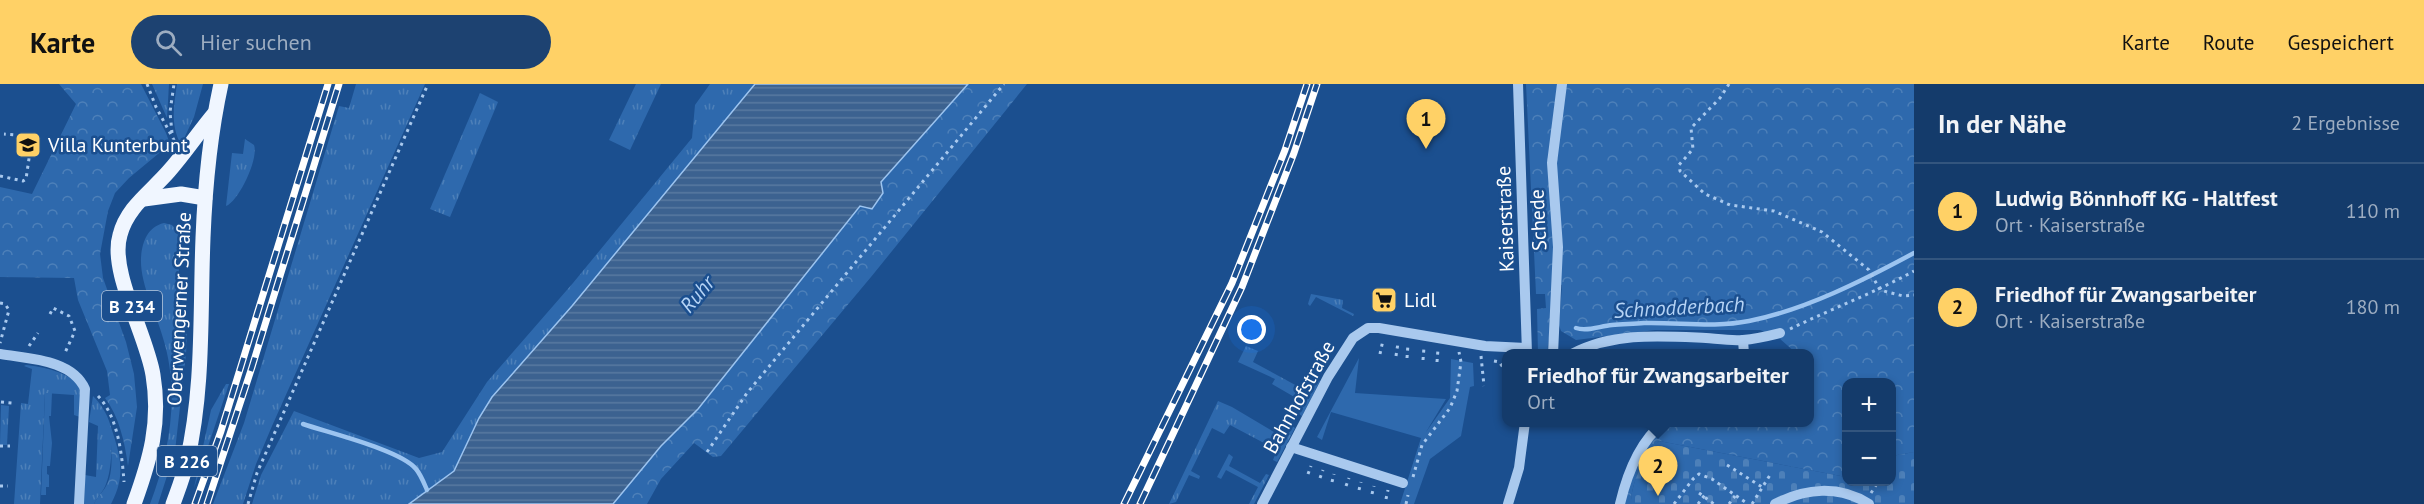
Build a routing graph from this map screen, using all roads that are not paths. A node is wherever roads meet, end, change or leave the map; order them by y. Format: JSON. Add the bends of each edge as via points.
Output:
{"nodes":[{"id":1,"x":221,"y":84,"type":"edge"},
{"id":2,"x":1518,"y":84,"type":"edge"},
{"id":3,"x":1562,"y":84,"type":"edge"},
{"id":4,"x":214,"y":114,"type":"junction"},
{"id":5,"x":205,"y":198,"type":"junction"},
{"id":6,"x":144,"y":199,"type":"junction"},
{"id":7,"x":1780,"y":333,"type":"road end"},
{"id":8,"x":1743,"y":340,"type":"junction"},
{"id":9,"x":1510,"y":349,"type":"edge"},
{"id":10,"x":1527,"y":349,"type":"edge"},
{"id":11,"x":1553,"y":349,"type":"edge"},
{"id":12,"x":1582,"y":349,"type":"edge"},
{"id":13,"x":1744,"y":349,"type":"edge"},
{"id":14,"x":0,"y":354,"type":"edge"},
{"id":15,"x":1524,"y":427,"type":"edge"},
{"id":16,"x":1658,"y":427,"type":"edge"},
{"id":17,"x":1291,"y":447,"type":"junction"},
{"id":18,"x":1403,"y":483,"type":"dead end"},
{"id":19,"x":79,"y":504,"type":"edge"},
{"id":20,"x":134,"y":504,"type":"edge"},
{"id":21,"x":173,"y":504,"type":"edge"},
{"id":22,"x":1262,"y":504,"type":"edge"},
{"id":23,"x":1508,"y":504,"type":"edge"},
{"id":24,"x":1620,"y":504,"type":"edge"},
{"id":25,"x":1774,"y":504,"type":"edge"},
{"id":26,"x":1869,"y":504,"type":"edge"}],
"edges":[{"from":1,"to":4,"type":"main road","number":"B 226"},
{"from":2,"to":10,"type":"street","name":"Kaiserstraße"},
{"from":3,"to":11,"type":"street","name":"Schede","via":[[1552,163],[1558,247]]},
{"from":4,"to":5,"type":"main road","name":"Oberwengerner Straße","number":"B 226"},
{"from":4,"to":6,"type":"main road"},
{"from":5,"to":6,"type":"main road","via":[[181,194]]},
{"from":5,"to":21,"type":"main road","name":"Oberwengerner Straße","number":"B 226","via":[[200,358],[187,461]]},
{"from":6,"to":20,"type":"main road","number":"B 234","via":[[131,210],[119,236],[118,257],[153,374],[156,414],[151,454]]},
{"from":7,"to":8,"type":"street"},
{"from":8,"to":12,"type":"street","via":[[1656,336],[1611,340]]},
{"from":8,"to":13,"type":"street"},
{"from":9,"to":17,"type":"street","name":"Bahnhofstraße","via":[[1379,328],[1359,332],[1328,377]]},
{"from":14,"to":19,"type":"street","via":[[59,366],[82,381],[86,389]]},
{"from":15,"to":23,"type":"street","via":[[1519,468]]},
{"from":16,"to":24,"type":"street","via":[[1641,449]]},
{"from":17,"to":18,"type":"street"},
{"from":17,"to":22,"type":"street","name":"Bahnhofstraße"},
{"from":25,"to":26,"type":"street","via":[[1801,493],[1827,490],[1844,492]]}]}
